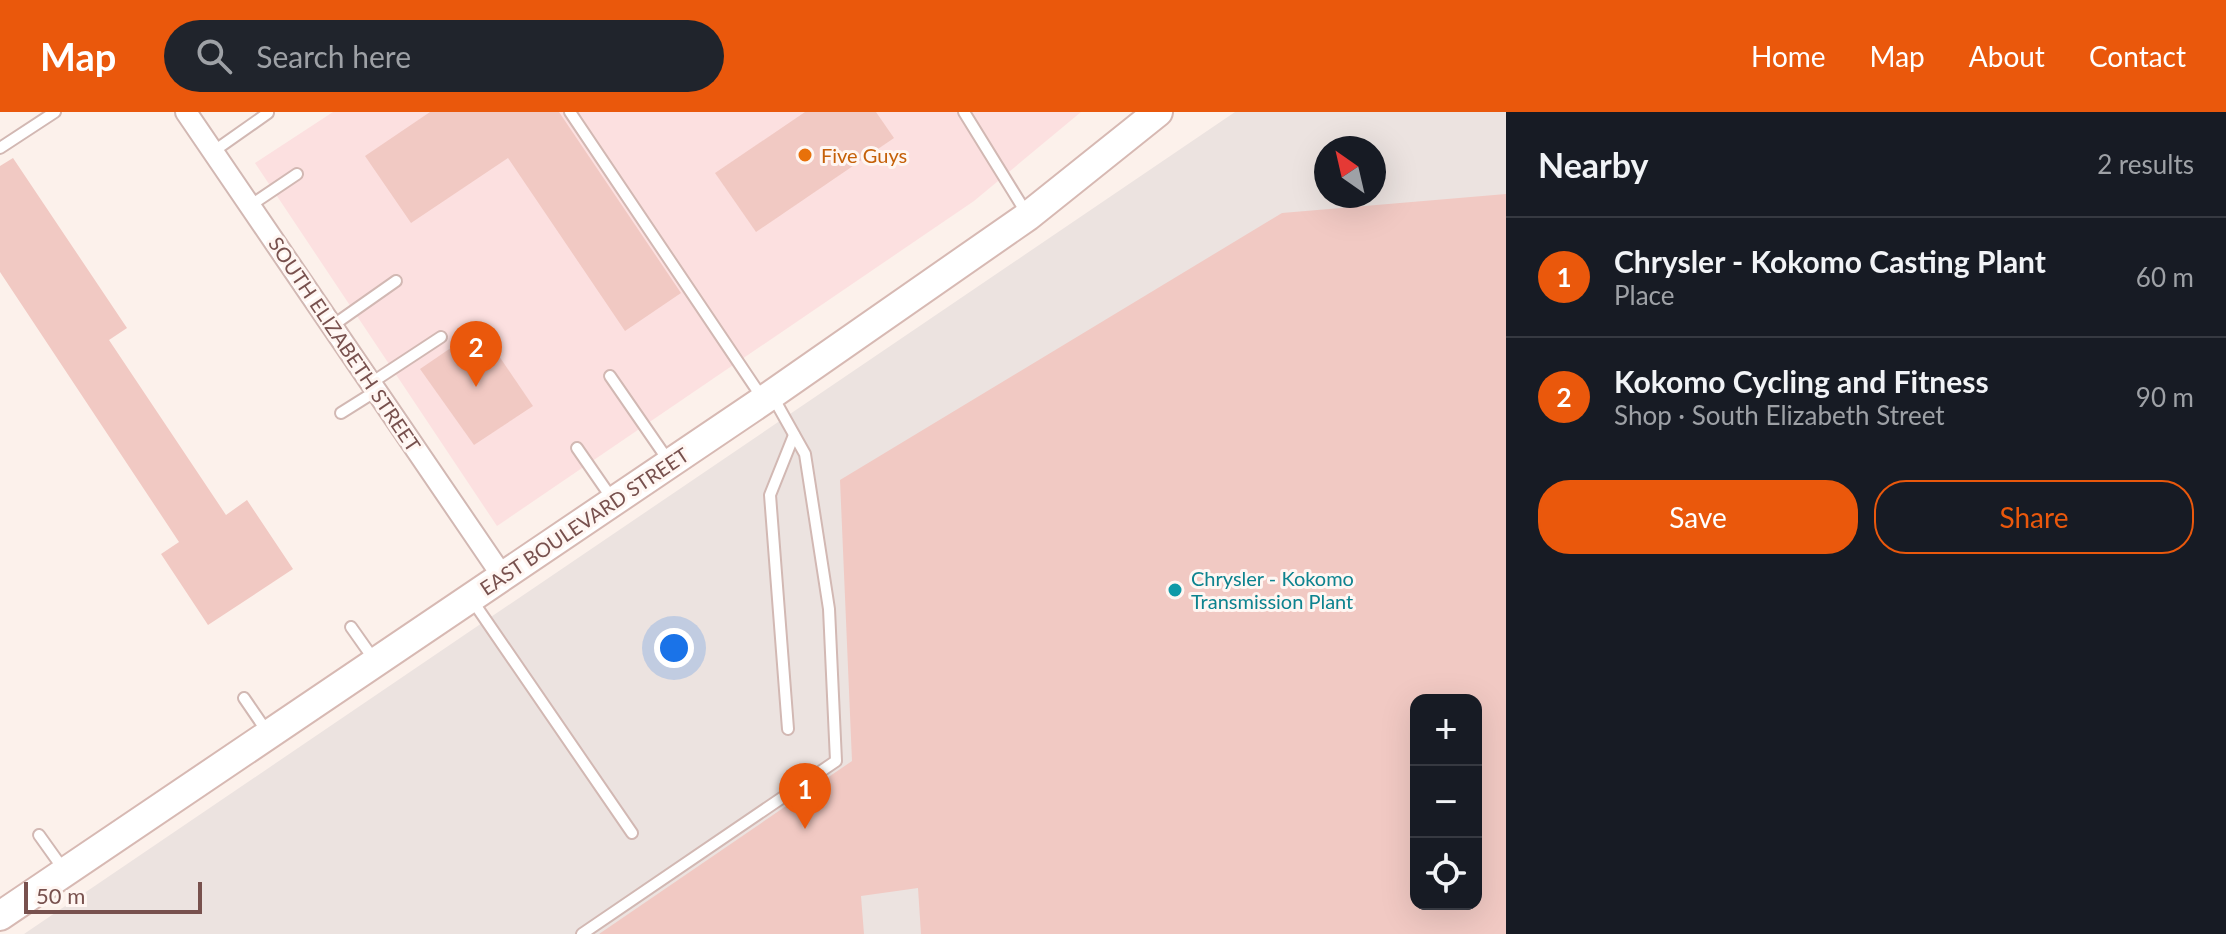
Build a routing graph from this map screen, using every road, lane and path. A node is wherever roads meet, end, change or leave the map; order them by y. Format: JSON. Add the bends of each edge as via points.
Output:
{"nodes":[{"id":1,"x":55,"y":112,"type":"edge"},
{"id":2,"x":186,"y":112,"type":"edge"},
{"id":3,"x":570,"y":112,"type":"edge"},
{"id":4,"x":964,"y":112,"type":"edge"},
{"id":5,"x":1158,"y":112,"type":"edge"},
{"id":6,"x":268,"y":113,"type":"edge"},
{"id":7,"x":0,"y":148,"type":"edge"},
{"id":8,"x":214,"y":151,"type":"junction"},
{"id":9,"x":297,"y":174,"type":"dead end"},
{"id":10,"x":251,"y":205,"type":"junction"},
{"id":11,"x":1028,"y":216,"type":"junction"},
{"id":12,"x":396,"y":281,"type":"dead end"},
{"id":13,"x":332,"y":326,"type":"junction"},
{"id":14,"x":441,"y":337,"type":"dead end"},
{"id":15,"x":610,"y":376,"type":"dead end"},
{"id":16,"x":374,"y":387,"type":"junction"},
{"id":17,"x":768,"y":397,"type":"junction"},
{"id":18,"x":341,"y":413,"type":"dead end"},
{"id":19,"x":794,"y":435,"type":"junction"},
{"id":20,"x":577,"y":448,"type":"dead end"},
{"id":21,"x":670,"y":463,"type":"junction"},
{"id":22,"x":614,"y":501,"type":"junction"},
{"id":23,"x":503,"y":577,"type":"junction"},
{"id":24,"x":471,"y":598,"type":"junction"},
{"id":25,"x":351,"y":627,"type":"dead end"},
{"id":26,"x":376,"y":662,"type":"junction"},
{"id":27,"x":244,"y":698,"type":"dead end"},
{"id":28,"x":788,"y":729,"type":"dead end"},
{"id":29,"x":269,"y":734,"type":"junction"},
{"id":30,"x":632,"y":833,"type":"dead end"},
{"id":31,"x":39,"y":835,"type":"dead end"},
{"id":32,"x":65,"y":872,"type":"junction"},
{"id":33,"x":0,"y":916,"type":"edge"},
{"id":34,"x":582,"y":934,"type":"edge"}],
"edges":[{"from":1,"to":7,"type":"lane"},
{"from":2,"to":8,"type":"street","name":"SOUTH ELIZABETH STREET"},
{"from":3,"to":17,"type":"lane"},
{"from":4,"to":11,"type":"lane"},
{"from":5,"to":11,"type":"main road","name":"EAST BOULEVARD STREET"},
{"from":6,"to":8,"type":"lane"},
{"from":8,"to":10,"type":"street","name":"SOUTH ELIZABETH STREET"},
{"from":9,"to":10,"type":"lane"},
{"from":10,"to":13,"type":"street","name":"SOUTH ELIZABETH STREET"},
{"from":11,"to":17,"type":"main road","name":"EAST BOULEVARD STREET"},
{"from":12,"to":13,"type":"lane"},
{"from":13,"to":16,"type":"street","name":"SOUTH ELIZABETH STREET"},
{"from":14,"to":16,"type":"lane"},
{"from":15,"to":21,"type":"lane"},
{"from":16,"to":18,"type":"lane"},
{"from":16,"to":23,"type":"street","name":"SOUTH ELIZABETH STREET"},
{"from":17,"to":19,"type":"lane"},
{"from":17,"to":21,"type":"main road","name":"EAST BOULEVARD STREET"},
{"from":19,"to":28,"type":"lane","via":[[770,495]]},
{"from":19,"to":34,"type":"lane","via":[[805,454],[829,609],[836,761]]},
{"from":20,"to":22,"type":"lane"},
{"from":21,"to":22,"type":"main road","name":"EAST BOULEVARD STREET"},
{"from":22,"to":23,"type":"main road","name":"EAST BOULEVARD STREET"},
{"from":23,"to":24,"type":"main road","name":"EAST BOULEVARD STREET"},
{"from":24,"to":26,"type":"main road","name":"EAST BOULEVARD STREET"},
{"from":24,"to":30,"type":"lane"},
{"from":25,"to":26,"type":"lane"},
{"from":26,"to":29,"type":"main road","name":"EAST BOULEVARD STREET"},
{"from":27,"to":29,"type":"lane"},
{"from":29,"to":32,"type":"main road","name":"EAST BOULEVARD STREET"},
{"from":31,"to":32,"type":"lane"},
{"from":32,"to":33,"type":"main road","name":"EAST BOULEVARD STREET"}]}
